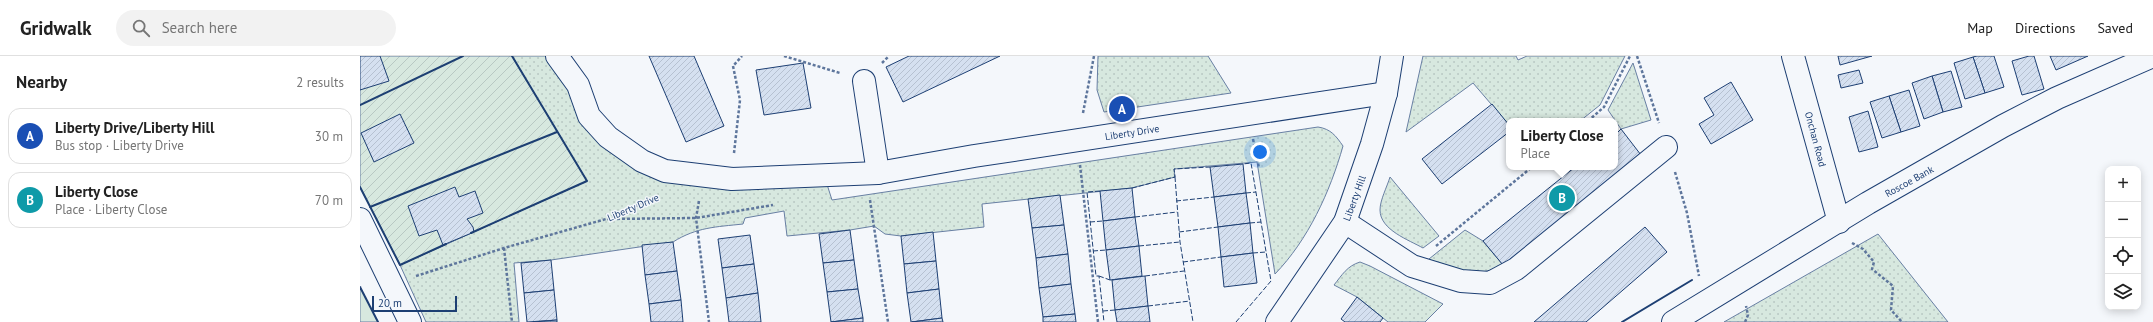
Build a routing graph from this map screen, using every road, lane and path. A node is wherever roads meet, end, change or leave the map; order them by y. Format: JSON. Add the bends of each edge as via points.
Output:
{"nodes":[{"id":1,"x":557,"y":56,"type":"edge"},
{"id":2,"x":742,"y":56,"type":"edge"},
{"id":3,"x":784,"y":56,"type":"edge"},
{"id":4,"x":1094,"y":56,"type":"edge"},
{"id":5,"x":1392,"y":56,"type":"edge"},
{"id":6,"x":1630,"y":56,"type":"edge"},
{"id":7,"x":1637,"y":56,"type":"edge"},
{"id":8,"x":1793,"y":56,"type":"edge"},
{"id":9,"x":2153,"y":56,"type":"edge"},
{"id":10,"x":864,"y":81,"type":"joint"},
{"id":11,"x":1386,"y":93,"type":"junction"},
{"id":12,"x":1591,"y":118,"type":"edge"},
{"id":13,"x":1077,"y":141,"type":"junction"},
{"id":14,"x":1666,"y":147,"type":"junction"},
{"id":15,"x":1528,"y":170,"type":"edge"},
{"id":16,"x":878,"y":173,"type":"junction"},
{"id":17,"x":702,"y":177,"type":"junction"},
{"id":18,"x":732,"y":179,"type":"junction"},
{"id":19,"x":1083,"y":190,"type":"dead end"},
{"id":20,"x":661,"y":195,"type":"dead end"},
{"id":21,"x":869,"y":196,"type":"dead end"},
{"id":22,"x":774,"y":205,"type":"dead end"},
{"id":23,"x":696,"y":218,"type":"junction"},
{"id":24,"x":360,"y":219,"type":"edge"},
{"id":25,"x":606,"y":219,"type":"junction"},
{"id":26,"x":1346,"y":222,"type":"junction"},
{"id":27,"x":1839,"y":222,"type":"junction"},
{"id":28,"x":1851,"y":242,"type":"dead end"},
{"id":29,"x":504,"y":248,"type":"junction"},
{"id":30,"x":1412,"y":266,"type":"junction"},
{"id":31,"x":392,"y":283,"type":"junction"},
{"id":32,"x":1711,"y":299,"type":"junction"},
{"id":33,"x":1748,"y":315,"type":"dead end"},
{"id":34,"x":410,"y":322,"type":"edge"},
{"id":35,"x":512,"y":322,"type":"edge"},
{"id":36,"x":709,"y":322,"type":"edge"},
{"id":37,"x":888,"y":322,"type":"edge"},
{"id":38,"x":1098,"y":322,"type":"edge"},
{"id":39,"x":1277,"y":322,"type":"edge"},
{"id":40,"x":1673,"y":322,"type":"edge"},
{"id":41,"x":1745,"y":322,"type":"edge"},
{"id":42,"x":1902,"y":322,"type":"edge"}],
"edges":[{"from":1,"to":17,"type":"street","name":"Liberty Drive","via":[[578,85],[589,116],[608,137],[642,161],[664,171]]},
{"from":2,"to":18,"type":"path","via":[[733,66],[740,100]]},
{"from":3,"to":10,"type":"path"},
{"from":4,"to":13,"type":"path"},
{"from":5,"to":11,"type":"street","name":"Liberty Hill"},
{"from":6,"to":12,"type":"path","via":[[1604,107]]},
{"from":7,"to":14,"type":"path"},
{"from":8,"to":27,"type":"street","name":"Onchan Road"},
{"from":9,"to":27,"type":"street","name":"Roscoe Bank","via":[[2057,98],[2003,126]]},
{"from":10,"to":16,"type":"street"},
{"from":11,"to":13,"type":"street","name":"Liberty Drive"},
{"from":11,"to":26,"type":"street","name":"Liberty Hill"},
{"from":13,"to":16,"type":"street","name":"Liberty Drive"},
{"from":14,"to":30,"type":"street","via":[[1516,269],[1490,283],[1461,281]]},
{"from":14,"to":32,"type":"path","via":[[1687,213],[1699,275]]},
{"from":15,"to":30,"type":"path"},
{"from":16,"to":18,"type":"street","name":"Liberty Drive"},
{"from":17,"to":18,"type":"street","name":"Liberty Drive"},
{"from":17,"to":23,"type":"path"},
{"from":19,"to":38,"type":"path"},
{"from":20,"to":25,"type":"path","name":"Liberty Drive"},
{"from":21,"to":37,"type":"path"},
{"from":22,"to":23,"type":"path"},
{"from":23,"to":25,"type":"path"},
{"from":23,"to":36,"type":"path"},
{"from":24,"to":31,"type":"street"},
{"from":25,"to":29,"type":"path","name":"Liberty Drive"},
{"from":26,"to":30,"type":"street"},
{"from":26,"to":39,"type":"street","name":"Liberty Hill"},
{"from":27,"to":32,"type":"street","name":"Roscoe Bank"},
{"from":28,"to":42,"type":"path","via":[[1863,249],[1874,262],[1872,269],[1893,286],[1891,310]]},
{"from":29,"to":31,"type":"path","name":"Liberty Drive"},
{"from":29,"to":35,"type":"path"},
{"from":31,"to":34,"type":"street"},
{"from":32,"to":40,"type":"street","name":"Roscoe Bank"},
{"from":33,"to":41,"type":"path"}]}
